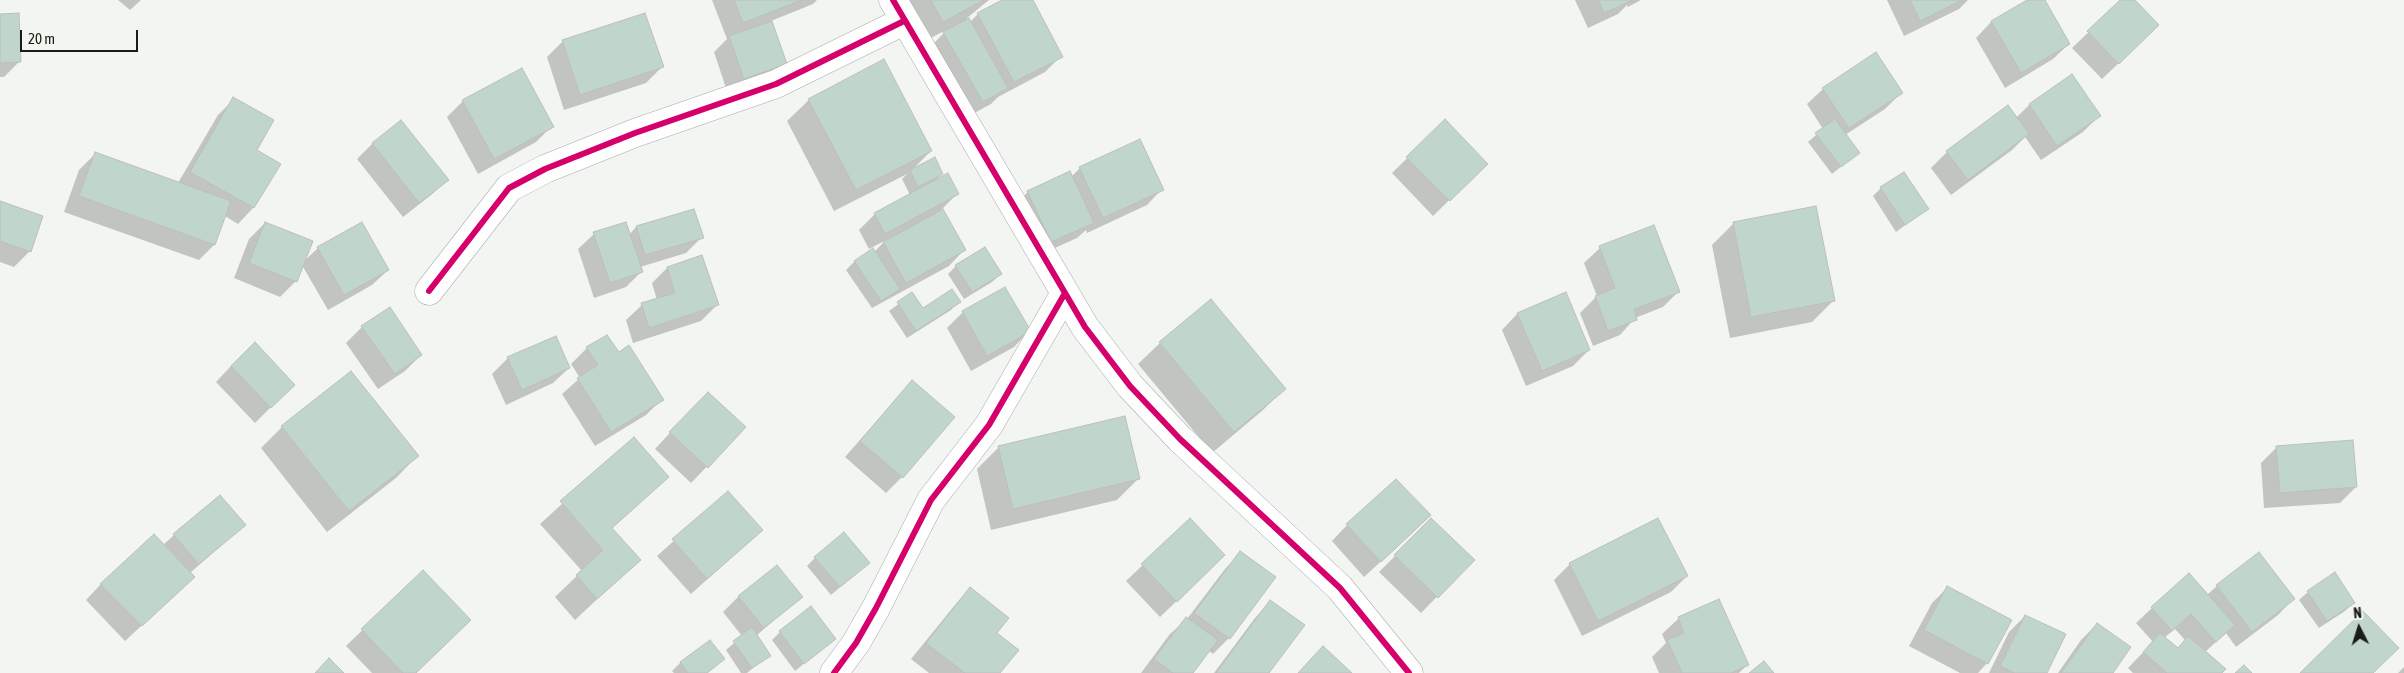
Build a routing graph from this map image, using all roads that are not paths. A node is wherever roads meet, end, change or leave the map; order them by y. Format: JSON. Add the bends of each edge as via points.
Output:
{"nodes":[{"id":1,"x":899,"y":10,"type":"edge"},
{"id":2,"x":429,"y":291,"type":"dead end"},
{"id":3,"x":1065,"y":293,"type":"junction"},
{"id":4,"x":834,"y":673,"type":"edge"},
{"id":5,"x":1409,"y":673,"type":"edge"}],
"edges":[{"from":1,"to":2,"type":"street","via":[[776,84],[608,144],[508,188]]},
{"from":1,"to":3,"type":"street"},
{"from":3,"to":4,"type":"street","via":[[989,425],[930,500],[876,608]]},
{"from":3,"to":5,"type":"street","via":[[1085,327],[1130,386],[1180,439],[1340,588]]}]}
